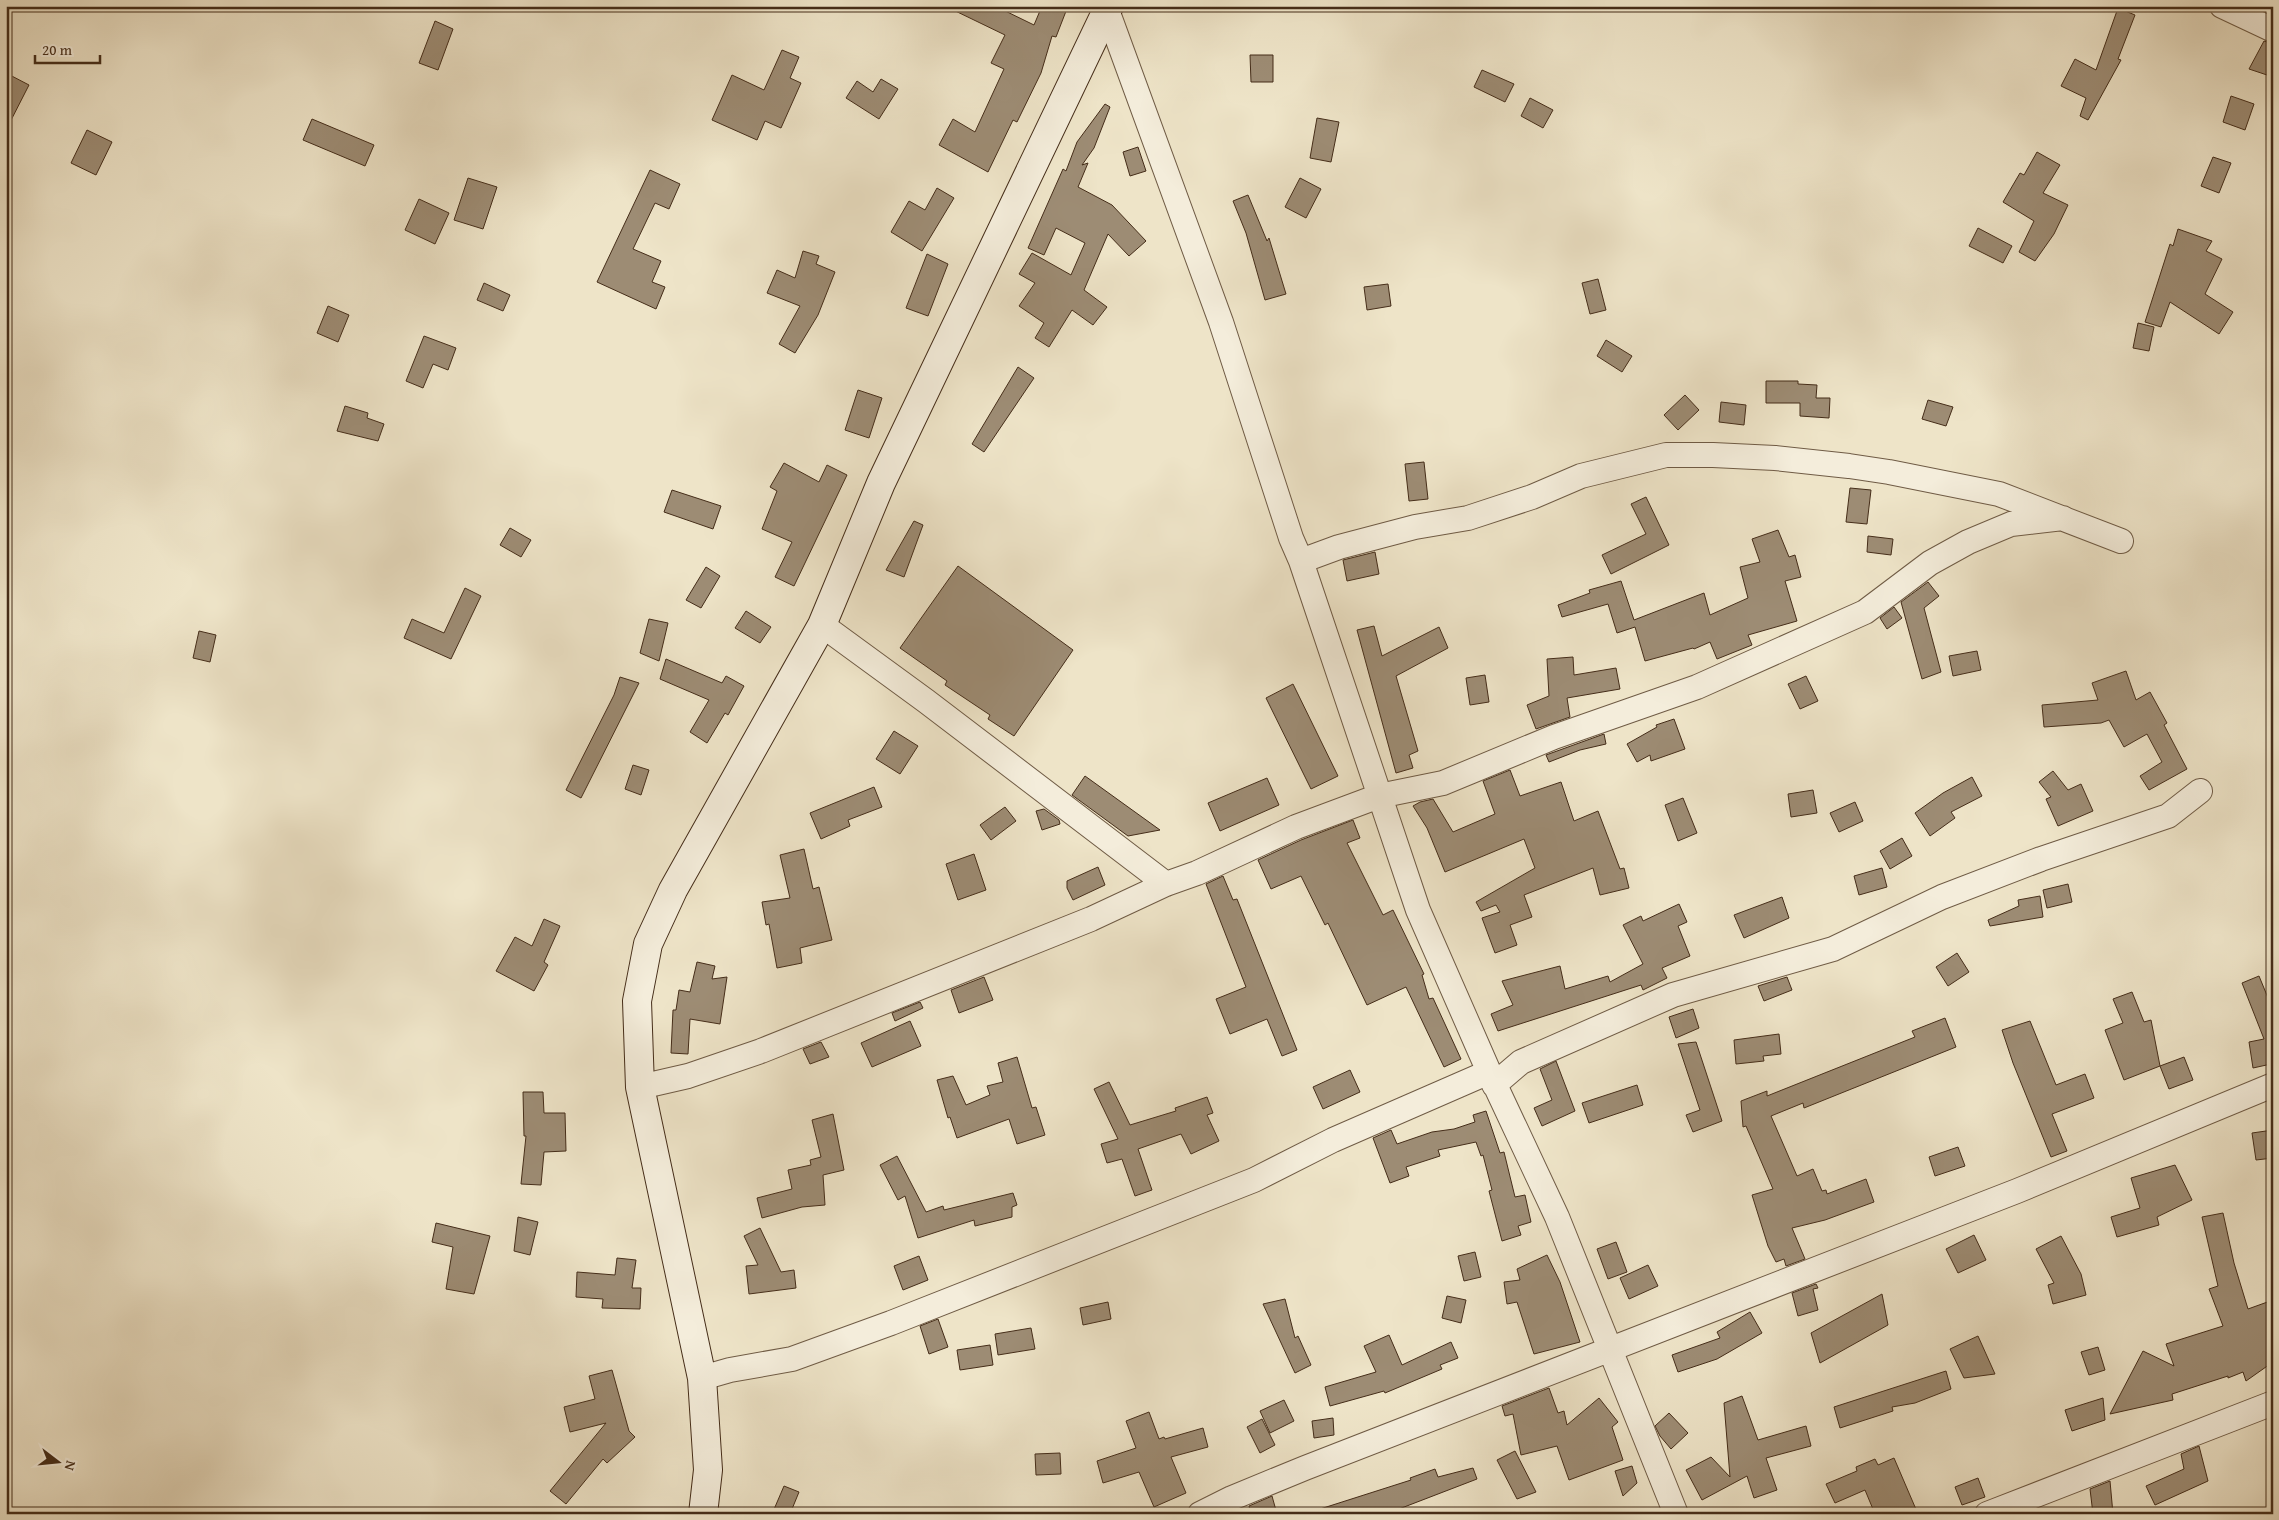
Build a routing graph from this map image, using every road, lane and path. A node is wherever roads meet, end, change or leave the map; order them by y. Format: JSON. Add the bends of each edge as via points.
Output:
{"nodes":[{"id":1,"x":2222,"y":6,"type":"edge"},
{"id":2,"x":1108,"y":8,"type":"edge"},
{"id":3,"x":2273,"y":30,"type":"edge"},
{"id":4,"x":2063,"y":518,"type":"junction"},
{"id":5,"x":2121,"y":541,"type":"dead end"},
{"id":6,"x":1302,"y":561,"type":"junction"},
{"id":7,"x":822,"y":625,"type":"junction"},
{"id":8,"x":2200,"y":791,"type":"dead end"},
{"id":9,"x":1379,"y":796,"type":"junction"},
{"id":10,"x":1166,"y":884,"type":"junction"},
{"id":11,"x":1492,"y":1079,"type":"junction"},
{"id":12,"x":2273,"y":1085,"type":"edge"},
{"id":13,"x":640,"y":1087,"type":"junction"},
{"id":14,"x":1611,"y":1350,"type":"junction"},
{"id":15,"x":702,"y":1378,"type":"junction"},
{"id":16,"x":2273,"y":1403,"type":"edge"},
{"id":17,"x":704,"y":1514,"type":"edge"},
{"id":18,"x":1200,"y":1514,"type":"edge"},
{"id":19,"x":1676,"y":1514,"type":"edge"},
{"id":20,"x":1987,"y":1514,"type":"edge"}],
"edges":[{"from":1,"to":3,"type":"street"},
{"from":2,"to":6,"type":"street","via":[[1221,322],[1291,538]]},
{"from":2,"to":7,"type":"street","via":[[881,483]]},
{"from":4,"to":5,"type":"street"},
{"from":4,"to":6,"type":"street","via":[[1999,494],[1857,467],[1775,458],[1666,455],[1581,476],[1468,518],[1415,527],[1339,547]]},
{"from":4,"to":9,"type":"street","via":[[2011,524],[1968,542],[1930,563],[1865,612],[1697,687],[1554,737],[1443,783]]},
{"from":6,"to":9,"type":"street"},
{"from":7,"to":10,"type":"street"},
{"from":7,"to":13,"type":"street","via":[[673,890],[648,944],[637,1000]]},
{"from":8,"to":11,"type":"street","via":[[2168,816],[1942,897],[1833,949],[1673,995],[1521,1062]]},
{"from":9,"to":10,"type":"street","via":[[1296,827]]},
{"from":9,"to":11,"type":"street","via":[[1418,910]]},
{"from":10,"to":13,"type":"street","via":[[1091,919],[761,1051],[688,1076]]},
{"from":11,"to":14,"type":"street","via":[[1557,1217]]},
{"from":11,"to":15,"type":"street","via":[[1333,1140],[1254,1180],[891,1323],[792,1359]]},
{"from":12,"to":14,"type":"street","via":[[2017,1191]]},
{"from":13,"to":15,"type":"street"},
{"from":14,"to":18,"type":"street","via":[[1305,1468]]},
{"from":14,"to":19,"type":"street"},
{"from":15,"to":17,"type":"street","via":[[708,1470]]},
{"from":16,"to":20,"type":"street"}]}
